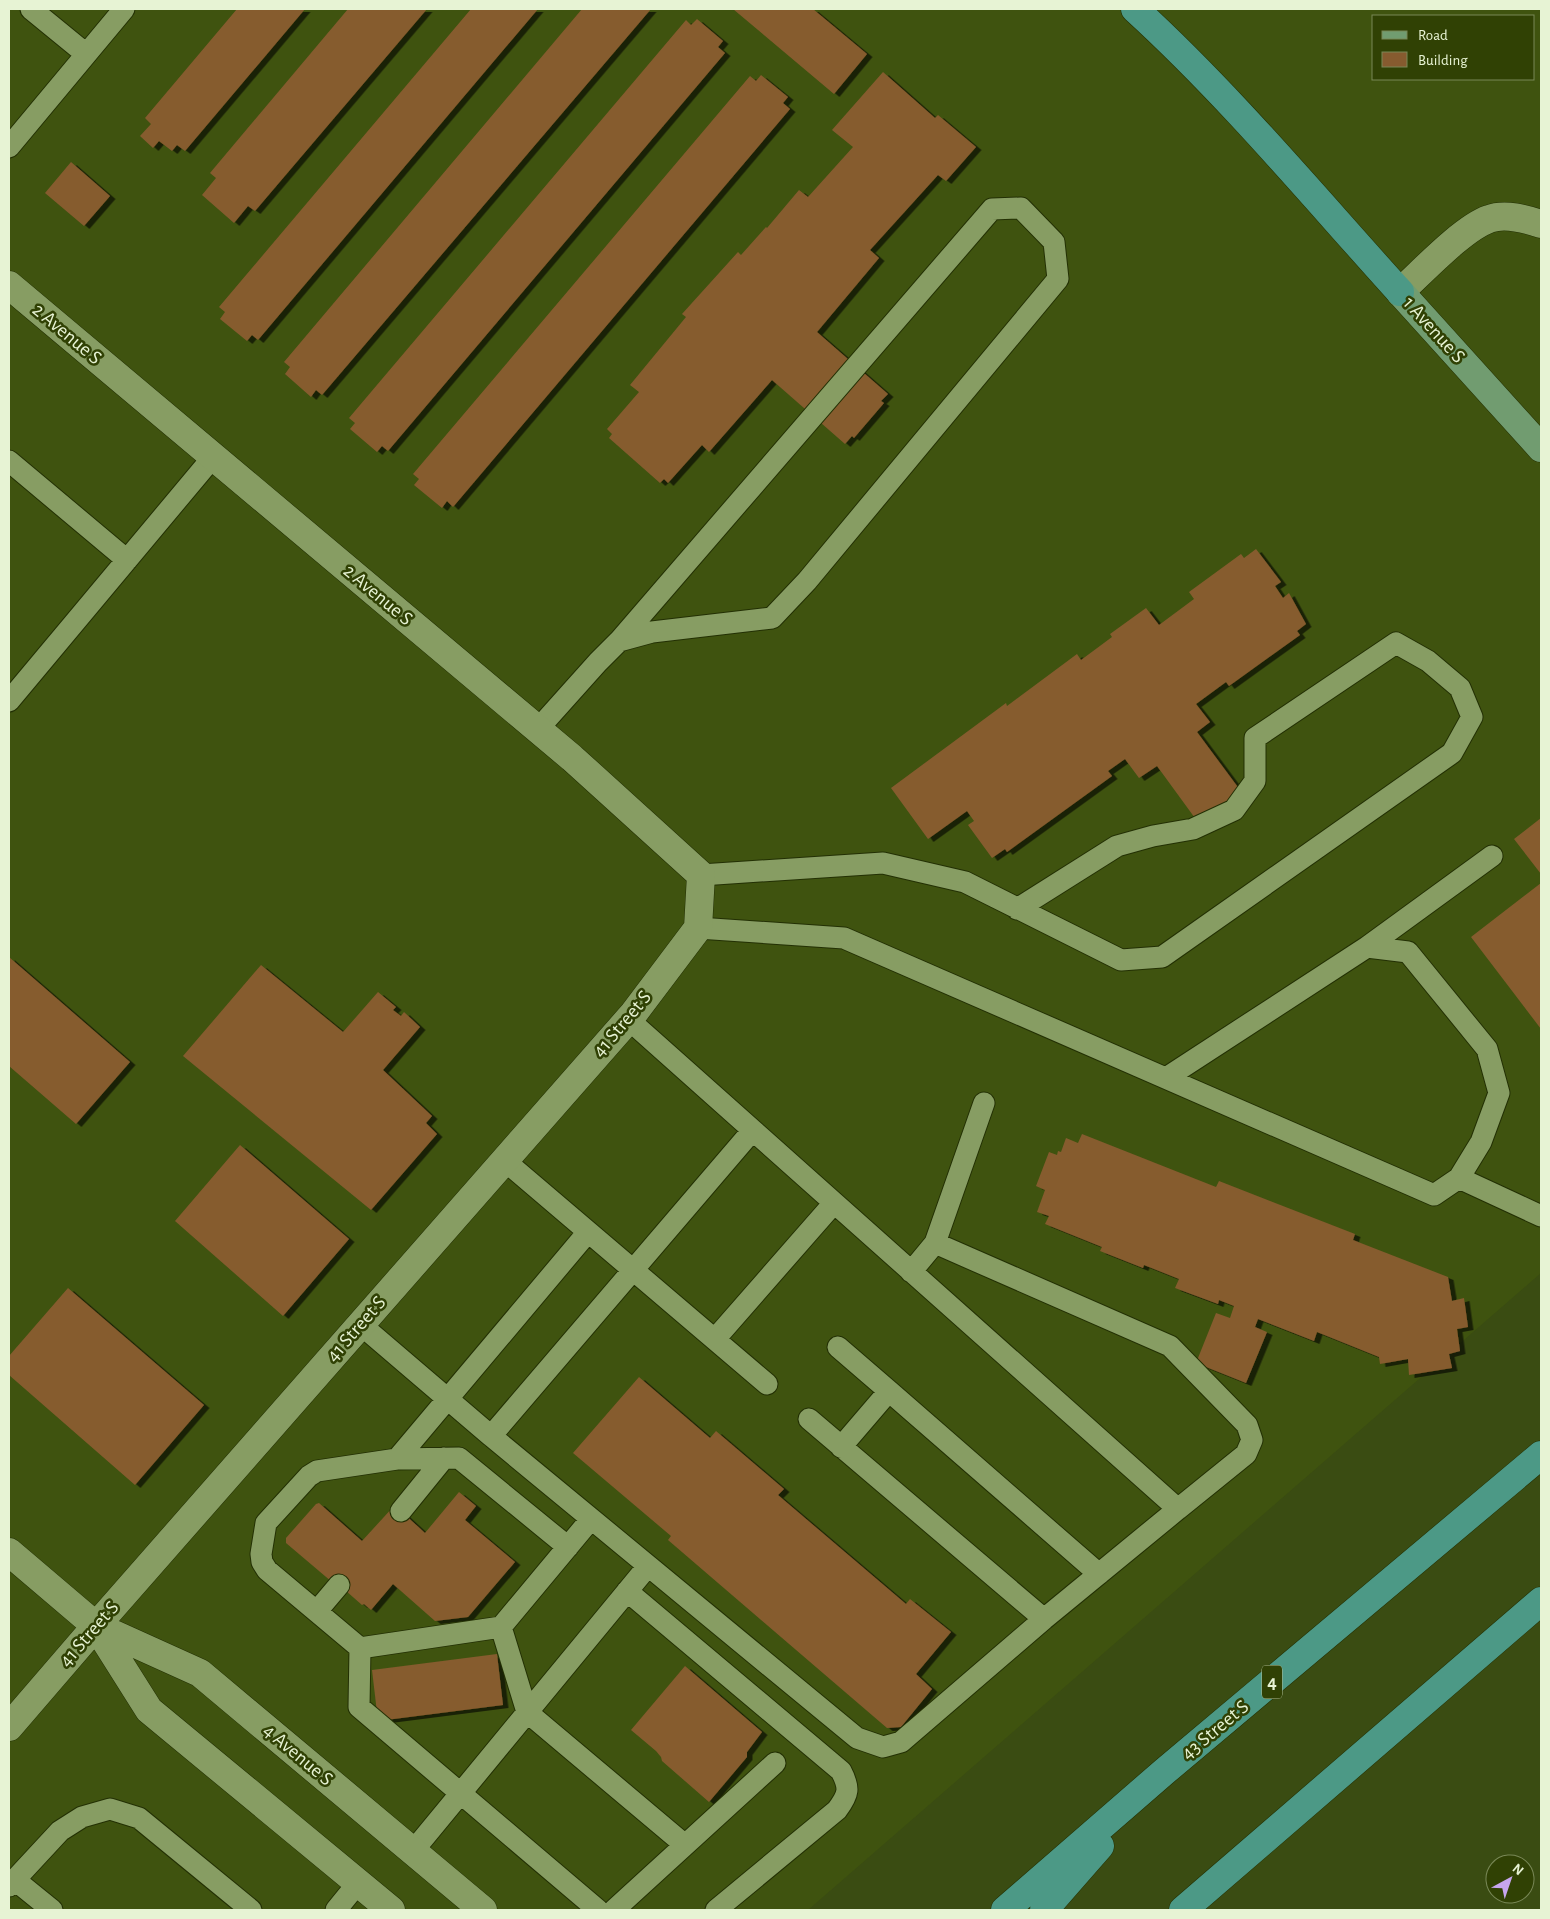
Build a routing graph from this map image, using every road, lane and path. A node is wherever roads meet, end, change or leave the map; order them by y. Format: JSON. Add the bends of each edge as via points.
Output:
{"nodes":[{"id":1,"x":31,"y":9,"type":"edge"},
{"id":2,"x":124,"y":9,"type":"edge"},
{"id":3,"x":1135,"y":9,"type":"edge"},
{"id":4,"x":86,"y":54,"type":"junction"},
{"id":5,"x":12,"y":135,"type":"edge"},
{"id":6,"x":1541,"y":224,"type":"edge"},
{"id":7,"x":9,"y":285,"type":"edge"},
{"id":8,"x":1400,"y":292,"type":"junction"},
{"id":9,"x":1541,"y":448,"type":"edge"},
{"id":10,"x":213,"y":457,"type":"junction"},
{"id":11,"x":9,"y":461,"type":"edge"},
{"id":12,"x":127,"y":560,"type":"junction"},
{"id":13,"x":619,"y":641,"type":"junction"},
{"id":14,"x":9,"y":701,"type":"edge"},
{"id":15,"x":538,"y":729,"type":"junction"},
{"id":16,"x":1492,"y":856,"type":"dead end"},
{"id":17,"x":701,"y":875,"type":"junction"},
{"id":18,"x":1018,"y":908,"type":"junction"},
{"id":19,"x":698,"y":928,"type":"junction"},
{"id":20,"x":1367,"y":947,"type":"junction"},
{"id":21,"x":628,"y":1019,"type":"junction"},
{"id":22,"x":1166,"y":1078,"type":"junction"},
{"id":23,"x":984,"y":1103,"type":"dead end"},
{"id":24,"x":752,"y":1131,"type":"junction"},
{"id":25,"x":504,"y":1160,"type":"junction"},
{"id":26,"x":1459,"y":1178,"type":"junction"},
{"id":27,"x":834,"y":1203,"type":"junction"},
{"id":28,"x":1541,"y":1216,"type":"edge"},
{"id":29,"x":588,"y":1232,"type":"junction"},
{"id":30,"x":935,"y":1243,"type":"junction"},
{"id":31,"x":633,"y":1269,"type":"junction"},
{"id":32,"x":911,"y":1272,"type":"junction"},
{"id":33,"x":360,"y":1324,"type":"junction"},
{"id":34,"x":715,"y":1339,"type":"junction"},
{"id":35,"x":838,"y":1347,"type":"dead end"},
{"id":36,"x":767,"y":1384,"type":"dead end"},
{"id":37,"x":889,"y":1391,"type":"junction"},
{"id":38,"x":447,"y":1399,"type":"junction"},
{"id":39,"x":808,"y":1419,"type":"dead end"},
{"id":40,"x":491,"y":1436,"type":"junction"},
{"id":41,"x":841,"y":1447,"type":"junction"},
{"id":42,"x":1541,"y":1455,"type":"edge"},
{"id":43,"x":444,"y":1458,"type":"junction"},
{"id":44,"x":397,"y":1459,"type":"junction"},
{"id":45,"x":1178,"y":1509,"type":"junction"},
{"id":46,"x":401,"y":1510,"type":"dead end"},
{"id":47,"x":591,"y":1519,"type":"junction"},
{"id":48,"x":568,"y":1547,"type":"junction"},
{"id":49,"x":9,"y":1552,"type":"edge"},
{"id":50,"x":648,"y":1566,"type":"junction"},
{"id":51,"x":1099,"y":1574,"type":"junction"},
{"id":52,"x":339,"y":1585,"type":"dead end"},
{"id":53,"x":627,"y":1591,"type":"junction"},
{"id":54,"x":1541,"y":1601,"type":"edge"},
{"id":55,"x":317,"y":1611,"type":"junction"},
{"id":56,"x":1044,"y":1619,"type":"junction"},
{"id":57,"x":96,"y":1626,"type":"junction"},
{"id":58,"x":501,"y":1627,"type":"junction"},
{"id":59,"x":360,"y":1648,"type":"junction"},
{"id":60,"x":527,"y":1712,"type":"junction"},
{"id":61,"x":9,"y":1727,"type":"edge"},
{"id":62,"x":775,"y":1763,"type":"dead end"},
{"id":63,"x":1166,"y":1771,"type":"junction"},
{"id":64,"x":461,"y":1792,"type":"junction"},
{"id":65,"x":685,"y":1845,"type":"junction"},
{"id":66,"x":413,"y":1851,"type":"junction"},
{"id":67,"x":12,"y":1883,"type":"edge"},
{"id":68,"x":358,"y":1883,"type":"junction"},
{"id":69,"x":52,"y":1910,"type":"edge"},
{"id":70,"x":251,"y":1910,"type":"edge"},
{"id":71,"x":336,"y":1910,"type":"edge"},
{"id":72,"x":391,"y":1910,"type":"edge"},
{"id":73,"x":483,"y":1910,"type":"edge"},
{"id":74,"x":598,"y":1910,"type":"edge"},
{"id":75,"x":614,"y":1910,"type":"edge"},
{"id":76,"x":716,"y":1910,"type":"edge"},
{"id":77,"x":1004,"y":1910,"type":"edge"},
{"id":78,"x":1044,"y":1910,"type":"edge"},
{"id":79,"x":1183,"y":1910,"type":"edge"}],
"edges":[{"from":1,"to":4,"type":"lane"},
{"from":2,"to":4,"type":"lane"},
{"from":3,"to":8,"type":"highway","via":[[1237,112]]},
{"from":4,"to":5,"type":"lane"},
{"from":6,"to":8,"type":"street","name":"1 Avenue S","via":[[1511,216],[1490,218],[1469,230]]},
{"from":7,"to":10,"type":"street","name":"2 Avenue S"},
{"from":8,"to":9,"type":"main road","name":"1 Avenue S"},
{"from":10,"to":12,"type":"lane"},
{"from":10,"to":15,"type":"street","name":"2 Avenue S"},
{"from":11,"to":12,"type":"lane"},
{"from":12,"to":14,"type":"lane"},
{"from":13,"to":13,"type":"lane","via":[[652,632],[772,618],[807,581],[1058,279],[1054,242],[1021,208],[992,209]]},
{"from":13,"to":15,"type":"lane"},
{"from":15,"to":17,"type":"street","name":"2 Avenue S"},
{"from":16,"to":20,"type":"lane"},
{"from":17,"to":18,"type":"lane","via":[[883,863],[965,882]]},
{"from":17,"to":19,"type":"street"},
{"from":18,"to":18,"type":"lane","via":[[1121,960],[1162,957],[1452,752],[1472,716],[1460,688],[1428,661],[1396,643],[1255,738],[1255,781],[1234,810],[1193,829],[1117,846]]},
{"from":19,"to":21,"type":"street","name":"41 Street S"},
{"from":19,"to":22,"type":"lane","via":[[844,938]]},
{"from":20,"to":22,"type":"lane"},
{"from":20,"to":26,"type":"lane","via":[[1408,952],[1487,1049],[1499,1093],[1480,1142]]},
{"from":21,"to":24,"type":"lane"},
{"from":21,"to":25,"type":"street","name":"41 Street S"},
{"from":22,"to":26,"type":"lane","via":[[1434,1195]]},
{"from":23,"to":30,"type":"lane"},
{"from":24,"to":27,"type":"lane"},
{"from":24,"to":31,"type":"lane"},
{"from":25,"to":29,"type":"lane"},
{"from":25,"to":33,"type":"street","name":"41 Street S"},
{"from":26,"to":28,"type":"lane"},
{"from":27,"to":32,"type":"lane"},
{"from":27,"to":34,"type":"lane"},
{"from":29,"to":31,"type":"lane"},
{"from":29,"to":38,"type":"lane"},
{"from":30,"to":32,"type":"lane"},
{"from":30,"to":45,"type":"lane","via":[[1170,1346],[1247,1425],[1252,1440],[1246,1454]]},
{"from":31,"to":34,"type":"lane"},
{"from":31,"to":40,"type":"lane"},
{"from":32,"to":45,"type":"lane"},
{"from":33,"to":38,"type":"lane"},
{"from":33,"to":57,"type":"street","name":"41 Street S"},
{"from":34,"to":36,"type":"lane"},
{"from":35,"to":37,"type":"lane"},
{"from":37,"to":41,"type":"lane"},
{"from":37,"to":51,"type":"lane"},
{"from":38,"to":40,"type":"lane"},
{"from":38,"to":44,"type":"lane"},
{"from":39,"to":41,"type":"lane"},
{"from":40,"to":47,"type":"lane"},
{"from":41,"to":56,"type":"lane"},
{"from":42,"to":63,"type":"highway","name":"43 Street S","number":"4"},
{"from":43,"to":44,"type":"lane"},
{"from":43,"to":46,"type":"lane"},
{"from":43,"to":48,"type":"lane","via":[[459,1458]]},
{"from":44,"to":55,"type":"lane","via":[[317,1471],[266,1523],[262,1562],[267,1570]]},
{"from":45,"to":51,"type":"lane"},
{"from":47,"to":48,"type":"lane"},
{"from":47,"to":50,"type":"lane"},
{"from":48,"to":58,"type":"lane"},
{"from":49,"to":57,"type":"street","name":"4 Avenue S"},
{"from":50,"to":53,"type":"lane"},
{"from":50,"to":56,"type":"lane","via":[[857,1738],[883,1748],[901,1742]]},
{"from":51,"to":56,"type":"lane"},
{"from":52,"to":55,"type":"lane"},
{"from":53,"to":60,"type":"lane"},
{"from":53,"to":76,"type":"lane","via":[[841,1771],[848,1784],[846,1798],[837,1810]]},
{"from":54,"to":79,"type":"highway"},
{"from":55,"to":59,"type":"lane"},
{"from":57,"to":61,"type":"street","name":"41 Street S"},
{"from":57,"to":66,"type":"street","name":"4 Avenue S","via":[[200,1673]]},
{"from":57,"to":68,"type":"street","name":"4 Avenue S","via":[[149,1710]]},
{"from":58,"to":59,"type":"lane"},
{"from":58,"to":60,"type":"lane"},
{"from":59,"to":64,"type":"lane","via":[[359,1707]]},
{"from":60,"to":64,"type":"lane"},
{"from":60,"to":65,"type":"lane"},
{"from":62,"to":65,"type":"lane"},
{"from":63,"to":77,"type":"highway","name":"43 Street S","number":"4"},
{"from":63,"to":78,"type":"highway"},
{"from":64,"to":66,"type":"lane"},
{"from":64,"to":74,"type":"lane"},
{"from":65,"to":75,"type":"lane"},
{"from":66,"to":73,"type":"street","name":"4 Avenue S"},
{"from":67,"to":69,"type":"lane"},
{"from":67,"to":70,"type":"lane","via":[[60,1831],[82,1817],[110,1809],[139,1818]]},
{"from":68,"to":71,"type":"lane"},
{"from":68,"to":72,"type":"street","name":"4 Avenue S"}]}
